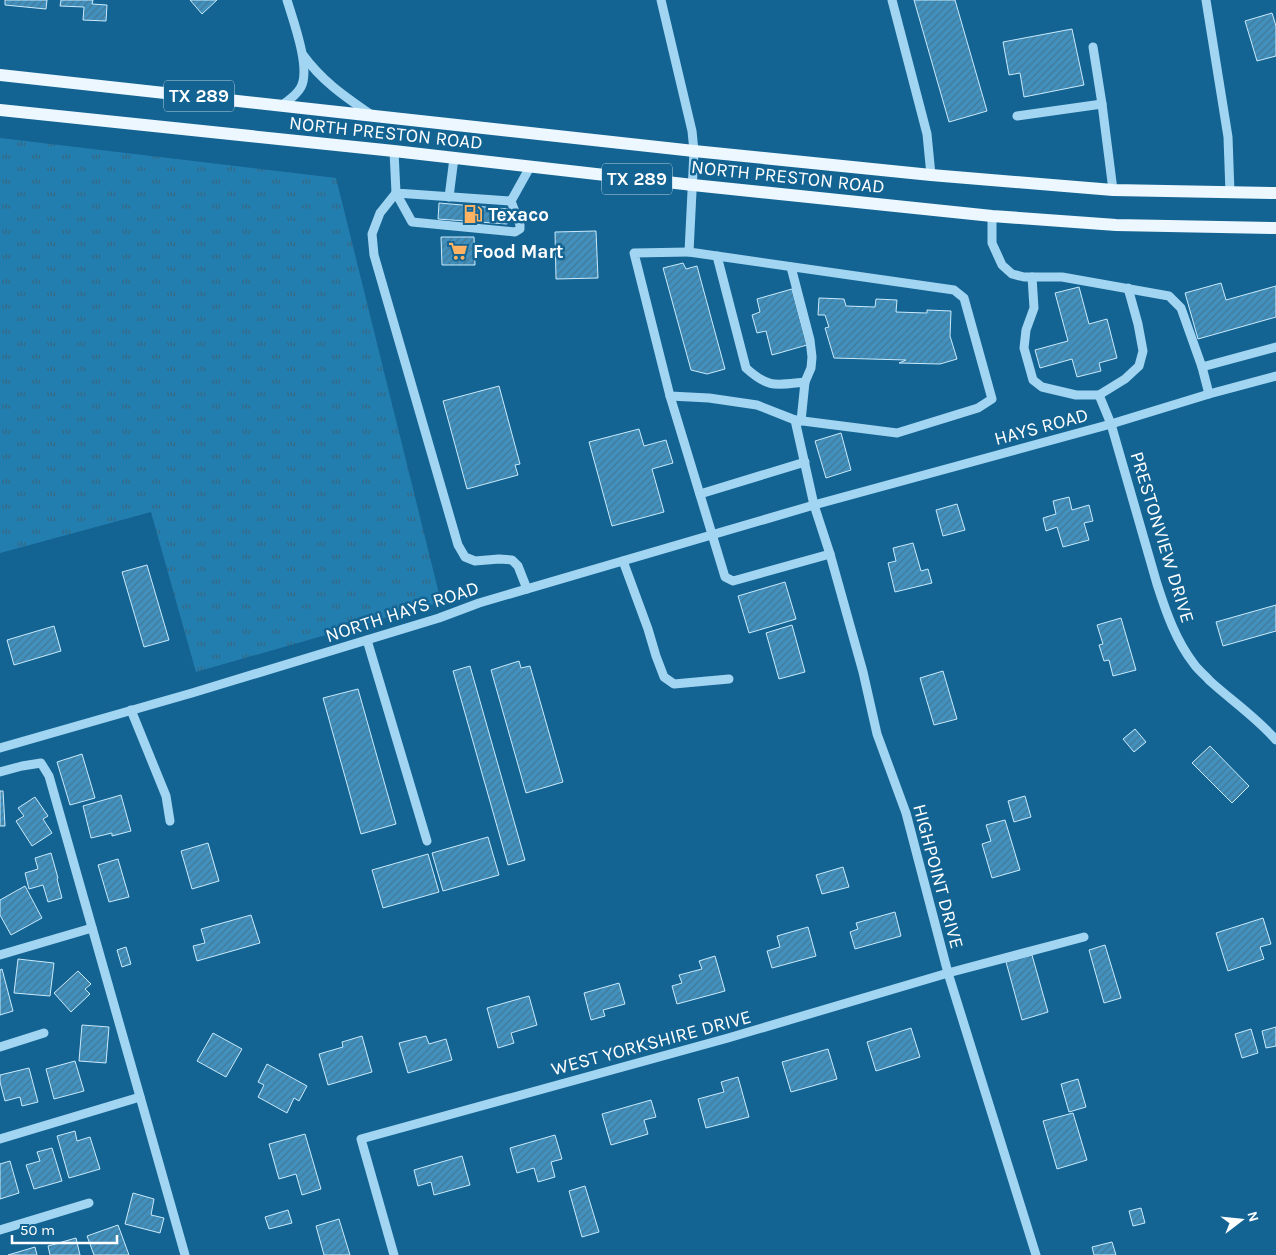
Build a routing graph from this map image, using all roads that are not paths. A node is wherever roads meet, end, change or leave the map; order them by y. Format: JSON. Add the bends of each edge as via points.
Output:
{"nodes":[{"id":1,"x":287,"y":0,"type":"edge"},
{"id":2,"x":661,"y":0,"type":"edge"},
{"id":3,"x":892,"y":0,"type":"edge"},
{"id":4,"x":1206,"y":0,"type":"edge"},
{"id":5,"x":1093,"y":47,"type":"dead end"},
{"id":6,"x":303,"y":55,"type":"junction"},
{"id":7,"x":0,"y":75,"type":"edge"},
{"id":8,"x":1102,"y":104,"type":"junction"},
{"id":9,"x":282,"y":105,"type":"junction"},
{"id":10,"x":0,"y":110,"type":"edge"},
{"id":11,"x":371,"y":116,"type":"junction"},
{"id":12,"x":1017,"y":116,"type":"dead end"},
{"id":13,"x":694,"y":151,"type":"junction"},
{"id":14,"x":394,"y":152,"type":"junction"},
{"id":15,"x":454,"y":158,"type":"junction"},
{"id":16,"x":530,"y":167,"type":"junction"},
{"id":17,"x":930,"y":175,"type":"junction"},
{"id":18,"x":693,"y":185,"type":"junction"},
{"id":19,"x":1113,"y":190,"type":"junction"},
{"id":20,"x":396,"y":193,"type":"junction"},
{"id":21,"x":1230,"y":193,"type":"junction"},
{"id":22,"x":1276,"y":193,"type":"edge"},
{"id":23,"x":449,"y":197,"type":"junction"},
{"id":24,"x":511,"y":201,"type":"junction"},
{"id":25,"x":992,"y":216,"type":"junction"},
{"id":26,"x":1276,"y":228,"type":"edge"},
{"id":27,"x":689,"y":252,"type":"junction"},
{"id":28,"x":718,"y":256,"type":"junction"},
{"id":29,"x":791,"y":267,"type":"junction"},
{"id":30,"x":1032,"y":277,"type":"junction"},
{"id":31,"x":1128,"y":288,"type":"junction"},
{"id":32,"x":1276,"y":347,"type":"edge"},
{"id":33,"x":1202,"y":367,"type":"junction"},
{"id":34,"x":1276,"y":376,"type":"edge"},
{"id":35,"x":805,"y":382,"type":"junction"},
{"id":36,"x":1209,"y":394,"type":"junction"},
{"id":37,"x":1099,"y":395,"type":"junction"},
{"id":38,"x":670,"y":396,"type":"junction"},
{"id":39,"x":798,"y":420,"type":"junction"},
{"id":40,"x":1111,"y":424,"type":"junction"},
{"id":41,"x":805,"y":462,"type":"junction"},
{"id":42,"x":700,"y":494,"type":"junction"},
{"id":43,"x":814,"y":505,"type":"junction"},
{"id":44,"x":713,"y":535,"type":"junction"},
{"id":45,"x":830,"y":554,"type":"junction"},
{"id":46,"x":624,"y":561,"type":"junction"},
{"id":47,"x":527,"y":589,"type":"junction"},
{"id":48,"x":367,"y":640,"type":"junction"},
{"id":49,"x":729,"y":679,"type":"dead end"},
{"id":50,"x":131,"y":710,"type":"junction"},
{"id":51,"x":1275,"y":738,"type":"edge"},
{"id":52,"x":0,"y":747,"type":"edge"},
{"id":53,"x":0,"y":772,"type":"edge"},
{"id":54,"x":170,"y":821,"type":"dead end"},
{"id":55,"x":427,"y":840,"type":"dead end"},
{"id":56,"x":92,"y":928,"type":"junction"},
{"id":57,"x":1084,"y":937,"type":"dead end"},
{"id":58,"x":0,"y":955,"type":"edge"},
{"id":59,"x":948,"y":973,"type":"junction"},
{"id":60,"x":44,"y":1033,"type":"dead end"},
{"id":61,"x":0,"y":1047,"type":"edge"},
{"id":62,"x":140,"y":1097,"type":"junction"},
{"id":63,"x":0,"y":1138,"type":"edge"},
{"id":64,"x":88,"y":1203,"type":"dead end"},
{"id":65,"x":0,"y":1230,"type":"edge"},
{"id":66,"x":185,"y":1255,"type":"edge"},
{"id":67,"x":394,"y":1255,"type":"edge"},
{"id":68,"x":1036,"y":1255,"type":"edge"}],
"edges":[{"from":1,"to":6,"type":"street"},
{"from":2,"to":13,"type":"street"},
{"from":3,"to":17,"type":"street","via":[[928,134]]},
{"from":4,"to":21,"type":"street","via":[[1228,137]]},
{"from":5,"to":8,"type":"street"},
{"from":6,"to":9,"type":"street","via":[[305,75],[302,86]]},
{"from":6,"to":11,"type":"street","via":[[313,70]]},
{"from":7,"to":9,"type":"main road","name":"NORTH PRESTON ROAD","number":"TX 289"},
{"from":8,"to":12,"type":"street"},
{"from":8,"to":19,"type":"street"},
{"from":9,"to":11,"type":"main road","name":"NORTH PRESTON ROAD","number":"TX 289"},
{"from":10,"to":14,"type":"main road","name":"NORTH PRESTON ROAD","number":"TX 289"},
{"from":11,"to":13,"type":"main road","name":"NORTH PRESTON ROAD","number":"TX 289"},
{"from":13,"to":17,"type":"main road","name":"NORTH PRESTON ROAD","number":"TX 289"},
{"from":13,"to":18,"type":"street"},
{"from":14,"to":15,"type":"main road","name":"NORTH PRESTON ROAD","number":"TX 289"},
{"from":14,"to":20,"type":"street"},
{"from":15,"to":16,"type":"main road","name":"NORTH PRESTON ROAD","number":"TX 289"},
{"from":15,"to":23,"type":"street"},
{"from":16,"to":18,"type":"main road","name":"NORTH PRESTON ROAD","number":"TX 289"},
{"from":16,"to":24,"type":"street"},
{"from":17,"to":19,"type":"main road","name":"NORTH PRESTON ROAD","number":"TX 289"},
{"from":18,"to":25,"type":"main road","name":"NORTH PRESTON ROAD","number":"TX 289"},
{"from":18,"to":27,"type":"street"},
{"from":19,"to":21,"type":"main road","name":"NORTH PRESTON ROAD","number":"TX 289"},
{"from":20,"to":23,"type":"street"},
{"from":20,"to":24,"type":"street","via":[[412,222],[515,232],[520,225]]},
{"from":20,"to":47,"type":"street","via":[[380,213],[372,234],[374,255],[458,545],[465,557],[475,562],[512,560],[518,566]]},
{"from":21,"to":22,"type":"main road","name":"NORTH PRESTON ROAD","number":"TX 289"},
{"from":23,"to":24,"type":"street"},
{"from":25,"to":26,"type":"main road","name":"NORTH PRESTON ROAD","number":"TX 289","via":[[1116,225]]},
{"from":25,"to":30,"type":"street","via":[[992,244],[1002,265],[1012,274]]},
{"from":27,"to":28,"type":"street"},
{"from":27,"to":38,"type":"street","via":[[634,253]]},
{"from":28,"to":29,"type":"street"},
{"from":28,"to":35,"type":"street","via":[[746,368],[768,384]]},
{"from":29,"to":35,"type":"street","name":"HIGHPOINT DRIVE","via":[[810,340],[811,368]]},
{"from":29,"to":39,"type":"street","via":[[954,290],[964,298],[992,399],[978,408],[897,433]]},
{"from":30,"to":31,"type":"street","via":[[1062,277]]},
{"from":30,"to":37,"type":"street","via":[[1034,308],[1024,348],[1033,380],[1042,387],[1076,395]]},
{"from":31,"to":33,"type":"street","via":[[1169,296],[1181,308]]},
{"from":31,"to":37,"type":"street","via":[[1143,351],[1139,366]]},
{"from":32,"to":33,"type":"street"},
{"from":33,"to":36,"type":"street"},
{"from":34,"to":36,"type":"street","name":"HAYS ROAD"},
{"from":35,"to":39,"type":"street","name":"HIGHPOINT DRIVE"},
{"from":36,"to":40,"type":"street","name":"HAYS ROAD"},
{"from":37,"to":40,"type":"street","name":"PRESTONVIEW DRIVE"},
{"from":38,"to":39,"type":"street","via":[[756,405]]},
{"from":38,"to":42,"type":"street"},
{"from":39,"to":41,"type":"street","name":"HIGHPOINT DRIVE"},
{"from":40,"to":43,"type":"street","name":"HAYS ROAD"},
{"from":40,"to":51,"type":"street","name":"PRESTONVIEW DRIVE","via":[[1157,584],[1177,638],[1194,666]]},
{"from":41,"to":42,"type":"street"},
{"from":41,"to":43,"type":"street","name":"HIGHPOINT DRIVE"},
{"from":42,"to":44,"type":"street"},
{"from":43,"to":44,"type":"street","name":"NORTH HAYS ROAD"},
{"from":43,"to":45,"type":"street","name":"HIGHPOINT DRIVE"},
{"from":44,"to":45,"type":"street","via":[[725,578],[733,581]]},
{"from":44,"to":46,"type":"street","name":"NORTH HAYS ROAD"},
{"from":45,"to":59,"type":"street","name":"HIGHPOINT DRIVE","via":[[878,734],[906,813]]},
{"from":46,"to":47,"type":"street","name":"NORTH HAYS ROAD"},
{"from":46,"to":49,"type":"street","via":[[664,677],[674,684]]},
{"from":47,"to":48,"type":"street","name":"NORTH HAYS ROAD"},
{"from":48,"to":50,"type":"street","name":"NORTH HAYS ROAD"},
{"from":48,"to":55,"type":"street"},
{"from":50,"to":52,"type":"street","name":"NORTH HAYS ROAD"},
{"from":50,"to":54,"type":"street","via":[[166,796]]},
{"from":53,"to":56,"type":"street","via":[[41,763],[49,776]]},
{"from":56,"to":58,"type":"street"},
{"from":56,"to":62,"type":"street"},
{"from":57,"to":59,"type":"street","name":"WEST YORKSHIRE DRIVE"},
{"from":59,"to":67,"type":"street","name":"WEST YORKSHIRE DRIVE","via":[[728,1038],[361,1139]]},
{"from":59,"to":68,"type":"street","name":"HIGHPOINT DRIVE"},
{"from":60,"to":61,"type":"street"},
{"from":62,"to":63,"type":"street"},
{"from":62,"to":66,"type":"street"},
{"from":64,"to":65,"type":"street"}]}
